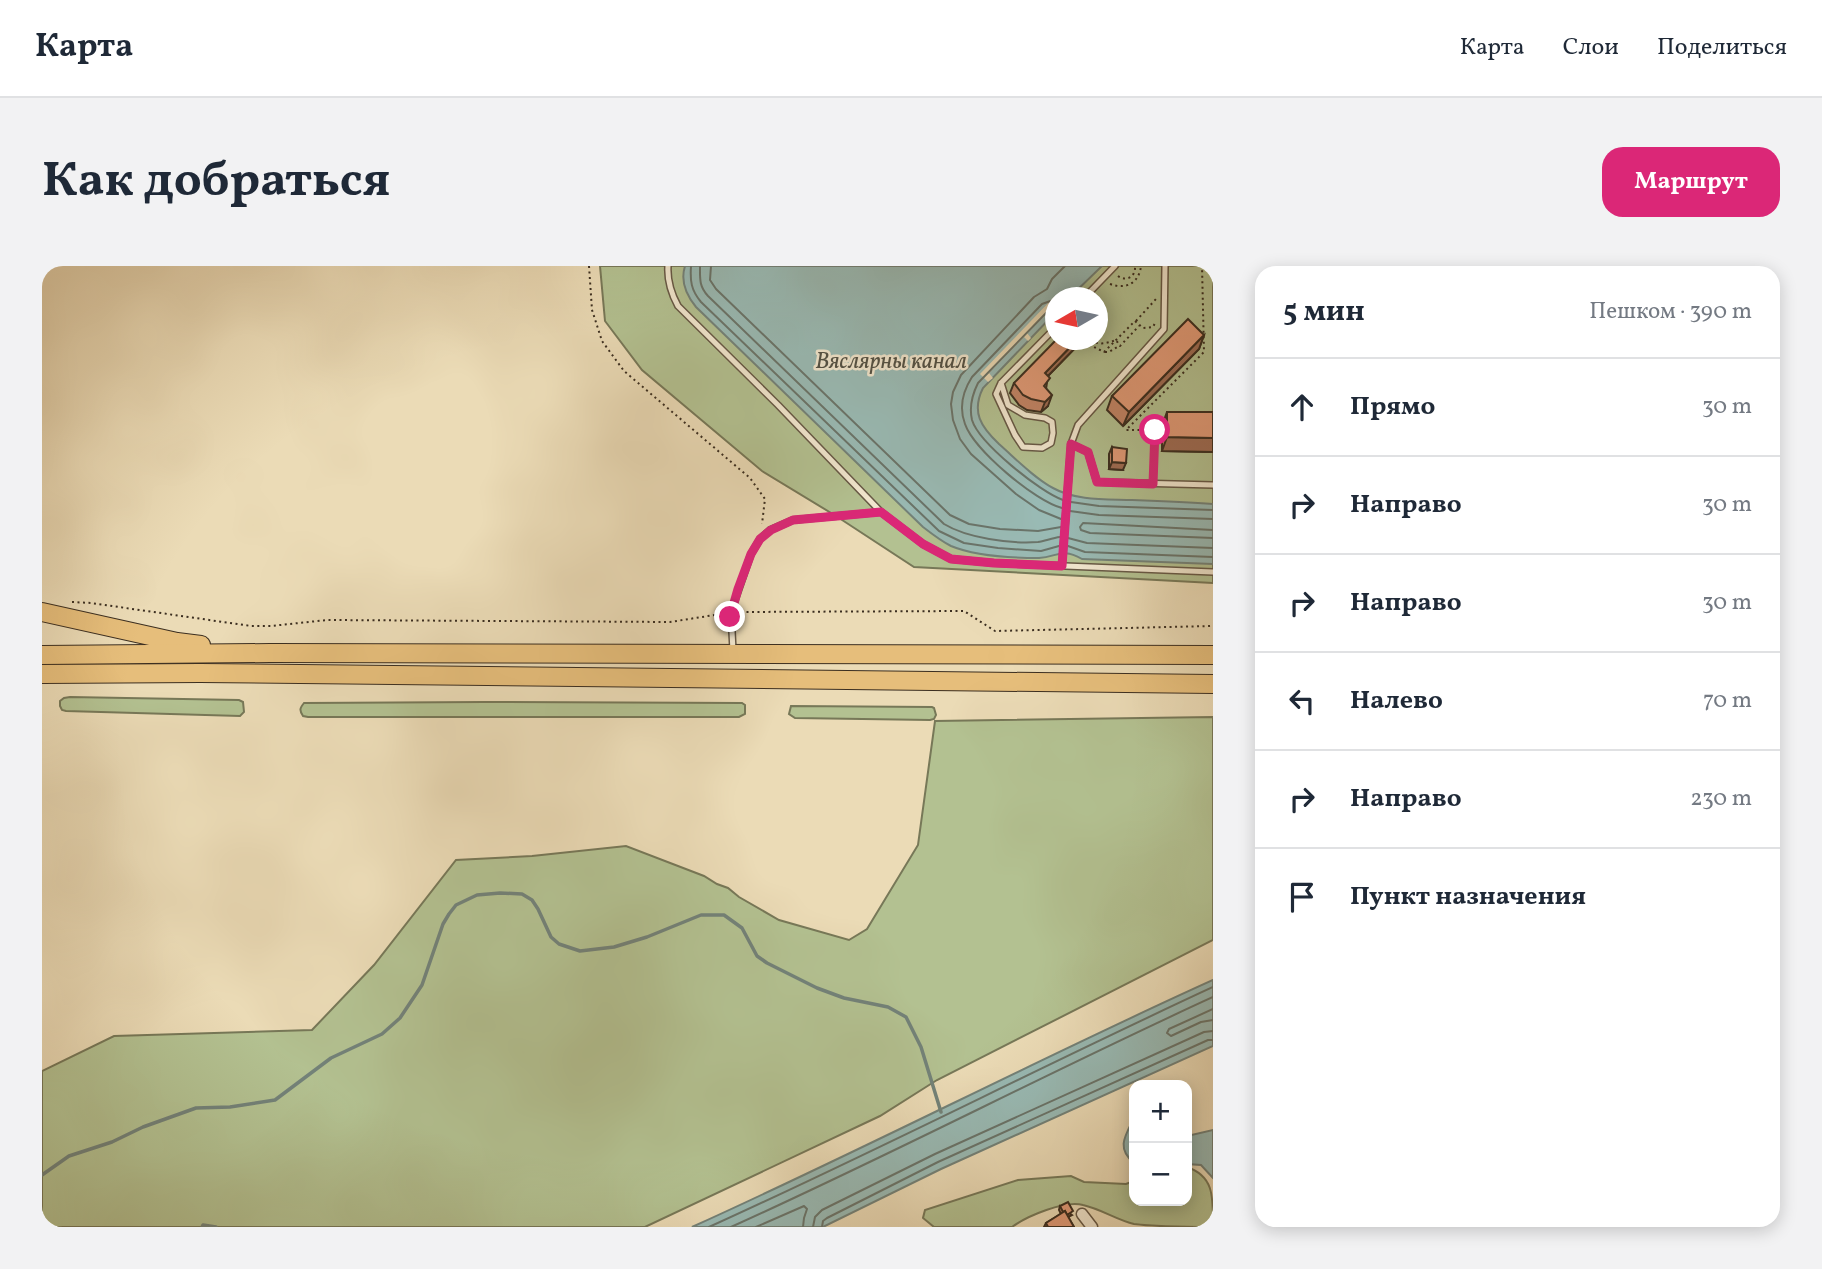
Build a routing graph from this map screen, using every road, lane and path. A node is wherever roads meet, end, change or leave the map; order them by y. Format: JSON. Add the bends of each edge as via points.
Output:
{"nodes":[{"id":1,"x":589,"y":266,"type":"edge"},
{"id":2,"x":668,"y":266,"type":"edge"},
{"id":3,"x":1115,"y":266,"type":"edge"},
{"id":4,"x":1135,"y":266,"type":"edge"},
{"id":5,"x":1141,"y":266,"type":"edge"},
{"id":6,"x":1165,"y":266,"type":"edge"},
{"id":7,"x":1202,"y":266,"type":"edge"},
{"id":8,"x":1117,"y":275,"type":"dead end"},
{"id":9,"x":1109,"y":283,"type":"dead end"},
{"id":10,"x":1095,"y":287,"type":"edge"},
{"id":11,"x":1156,"y":309,"type":"dead end"},
{"id":12,"x":1157,"y":319,"type":"dead end"},
{"id":13,"x":1135,"y":321,"type":"junction"},
{"id":14,"x":1140,"y":325,"type":"junction"},
{"id":15,"x":1045,"y":337,"type":"edge"},
{"id":16,"x":1115,"y":340,"type":"junction"},
{"id":17,"x":1108,"y":343,"type":"edge"},
{"id":18,"x":1120,"y":346,"type":"junction"},
{"id":19,"x":1100,"y":350,"type":"edge"},
{"id":20,"x":1104,"y":352,"type":"junction"},
{"id":21,"x":1001,"y":383,"type":"junction"},
{"id":22,"x":1071,"y":444,"type":"junction"},
{"id":23,"x":1153,"y":484,"type":"junction"},
{"id":24,"x":1213,"y":485,"type":"edge"},
{"id":25,"x":881,"y":512,"type":"junction"},
{"id":26,"x":760,"y":539,"type":"junction"},
{"id":27,"x":1062,"y":564,"type":"junction"},
{"id":28,"x":1213,"y":572,"type":"edge"},
{"id":29,"x":731,"y":612,"type":"junction"},
{"id":30,"x":46,"y":613,"type":"edge"},
{"id":31,"x":1213,"y":626,"type":"edge"},
{"id":32,"x":270,"y":653,"type":"junction"},
{"id":33,"x":733,"y":654,"type":"junction"},
{"id":34,"x":42,"y":655,"type":"edge"},
{"id":35,"x":1213,"y":655,"type":"edge"},
{"id":36,"x":42,"y":674,"type":"edge"},
{"id":37,"x":1213,"y":684,"type":"edge"},
{"id":38,"x":1082,"y":1214,"type":"dead end"},
{"id":39,"x":1092,"y":1227,"type":"edge"}],
"edges":[{"from":1,"to":26,"type":"path","via":[[592,310],[602,341],[624,371],[750,478],[765,499]]},
{"from":2,"to":25,"type":"lane","via":[[671,294],[678,306]]},
{"from":3,"to":10,"type":"lane"},
{"from":4,"to":8,"type":"path","via":[[1129,278]]},
{"from":5,"to":9,"type":"path","via":[[1131,284]]},
{"from":6,"to":22,"type":"lane","via":[[1164,329],[1078,425]]},
{"from":7,"to":23,"type":"path","via":[[1204,352],[1126,430],[1155,430]]},
{"from":11,"to":13,"type":"path","via":[[1156,299]]},
{"from":12,"to":14,"type":"path","via":[[1153,327]]},
{"from":13,"to":14,"type":"path"},
{"from":13,"to":16,"type":"path"},
{"from":14,"to":18,"type":"path"},
{"from":15,"to":21,"type":"lane"},
{"from":16,"to":17,"type":"path"},
{"from":16,"to":18,"type":"path"},
{"from":16,"to":20,"type":"path"},
{"from":18,"to":20,"type":"path"},
{"from":19,"to":20,"type":"path"},
{"from":21,"to":21,"type":"lane","via":[[1008,405],[1052,422],[1051,443],[1042,449],[1023,447],[996,394]]},
{"from":22,"to":23,"type":"lane","via":[[1088,452],[1097,482]]},
{"from":22,"to":27,"type":"lane"},
{"from":23,"to":24,"type":"lane"},
{"from":25,"to":26,"type":"lane","via":[[793,520]]},
{"from":25,"to":27,"type":"lane","via":[[951,559]]},
{"from":26,"to":29,"type":"lane"},
{"from":27,"to":28,"type":"lane"},
{"from":29,"to":30,"type":"path","via":[[670,622],[327,620],[271,626],[90,603],[64,602]]},
{"from":29,"to":31,"type":"path","via":[[964,611],[995,631]]},
{"from":29,"to":33,"type":"lane"},
{"from":30,"to":32,"type":"highway","via":[[177,642]]},
{"from":32,"to":33,"type":"highway"},
{"from":32,"to":34,"type":"highway"},
{"from":33,"to":35,"type":"highway"},
{"from":36,"to":37,"type":"highway"},
{"from":38,"to":39,"type":"street"}]}
